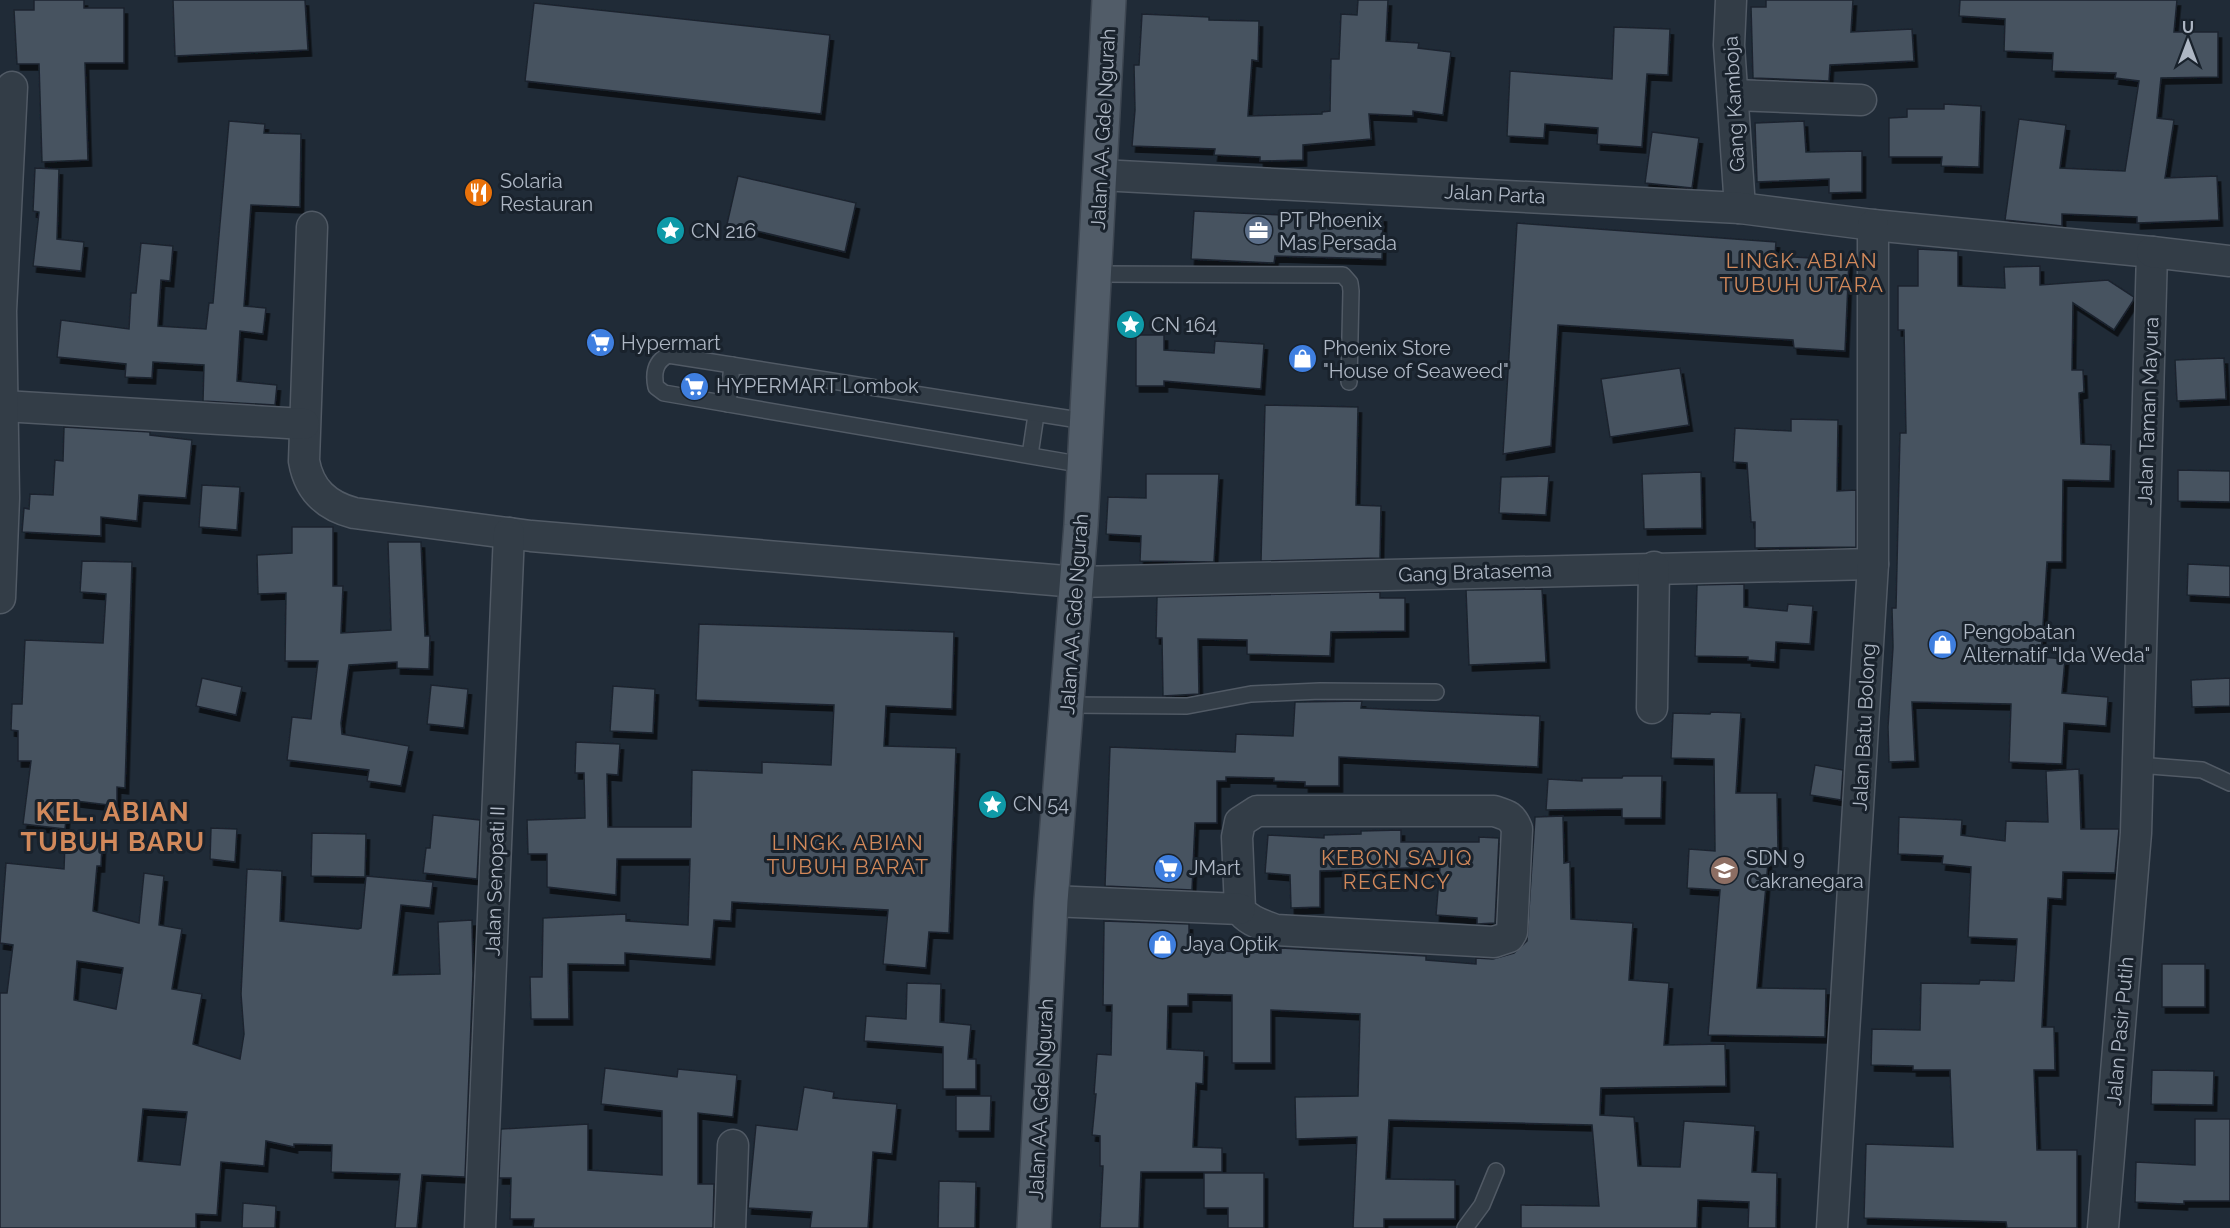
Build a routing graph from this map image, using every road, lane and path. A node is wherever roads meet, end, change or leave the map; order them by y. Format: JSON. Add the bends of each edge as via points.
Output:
{"nodes":[{"id":1,"x":1109,"y":0,"type":"edge"},
{"id":2,"x":1731,"y":0,"type":"edge"},
{"id":3,"x":12,"y":87,"type":"dead end"},
{"id":4,"x":1734,"y":96,"type":"junction"},
{"id":5,"x":1861,"y":100,"type":"dead end"},
{"id":6,"x":1100,"y":175,"type":"junction"},
{"id":7,"x":1740,"y":208,"type":"junction"},
{"id":8,"x":1881,"y":225,"type":"junction"},
{"id":9,"x":312,"y":227,"type":"dead end"},
{"id":10,"x":2152,"y":252,"type":"junction"},
{"id":11,"x":2230,"y":261,"type":"edge"},
{"id":12,"x":1096,"y":274,"type":"junction"},
{"id":13,"x":732,"y":364,"type":"junction"},
{"id":14,"x":1349,"y":382,"type":"dead end"},
{"id":15,"x":728,"y":404,"type":"junction"},
{"id":16,"x":4,"y":405,"type":"junction"},
{"id":17,"x":1036,"y":415,"type":"junction"},
{"id":18,"x":1085,"y":421,"type":"junction"},
{"id":19,"x":304,"y":424,"type":"junction"},
{"id":20,"x":1030,"y":455,"type":"junction"},
{"id":21,"x":1084,"y":465,"type":"junction"},
{"id":22,"x":509,"y":533,"type":"junction"},
{"id":23,"x":1873,"y":564,"type":"junction"},
{"id":24,"x":1654,"y":567,"type":"junction"},
{"id":25,"x":1077,"y":582,"type":"junction"},
{"id":26,"x":0,"y":598,"type":"edge"},
{"id":27,"x":1436,"y":692,"type":"dead end"},
{"id":28,"x":1068,"y":705,"type":"junction"},
{"id":29,"x":1652,"y":708,"type":"dead end"},
{"id":30,"x":2138,"y":765,"type":"junction"},
{"id":31,"x":2230,"y":783,"type":"edge"},
{"id":32,"x":2136,"y":833,"type":"joint"},
{"id":33,"x":1051,"y":901,"type":"junction"},
{"id":34,"x":1240,"y":909,"type":"junction"},
{"id":35,"x":733,"y":1145,"type":"dead end"},
{"id":36,"x":1496,"y":1171,"type":"dead end"},
{"id":37,"x":480,"y":1228,"type":"edge"},
{"id":38,"x":730,"y":1228,"type":"edge"},
{"id":39,"x":1034,"y":1228,"type":"edge"},
{"id":40,"x":1465,"y":1228,"type":"edge"},
{"id":41,"x":1832,"y":1228,"type":"edge"},
{"id":42,"x":2103,"y":1228,"type":"edge"}],
"edges":[{"from":1,"to":6,"type":"main road","name":"Jalan AA. Gde Ngurah"},
{"from":2,"to":4,"type":"street","name":"Gang Kamboja","via":[[1729,45]]},
{"from":3,"to":16,"type":"street","via":[[1,311]]},
{"from":4,"to":5,"type":"street"},
{"from":4,"to":7,"type":"street","name":"Gang Kamboja"},
{"from":6,"to":7,"type":"street","name":"Jalan Parta"},
{"from":6,"to":12,"type":"main road","name":"Jalan AA. Gde Ngurah"},
{"from":7,"to":8,"type":"street","name":"Jalan Parta"},
{"from":8,"to":10,"type":"street"},
{"from":8,"to":23,"type":"street","name":"Jalan Batu Bolong"},
{"from":9,"to":19,"type":"street","name":"Gang Bratasema"},
{"from":10,"to":11,"type":"street"},
{"from":10,"to":30,"type":"street","name":"Jalan Taman Mayura"},
{"from":12,"to":14,"type":"lane","via":[[1343,275],[1351,291]]},
{"from":12,"to":18,"type":"main road","name":"Jalan AA. Gde Ngurah"},
{"from":13,"to":15,"type":"lane"},
{"from":13,"to":15,"type":"lane","via":[[668,355],[655,368],[656,387],[664,393]]},
{"from":13,"to":17,"type":"lane"},
{"from":15,"to":20,"type":"lane"},
{"from":16,"to":19,"type":"street"},
{"from":16,"to":26,"type":"street"},
{"from":17,"to":18,"type":"lane"},
{"from":17,"to":20,"type":"lane"},
{"from":18,"to":21,"type":"main road","name":"Jalan AA. Gde Ngurah"},
{"from":19,"to":22,"type":"street","name":"Gang Bratasema","via":[[305,471],[314,488],[336,507],[354,513]]},
{"from":20,"to":21,"type":"lane"},
{"from":21,"to":25,"type":"main road","name":"Jalan AA. Gde Ngurah"},
{"from":22,"to":25,"type":"street","name":"Gang Bratasema"},
{"from":22,"to":37,"type":"street","name":"Jalan Senopati II"},
{"from":23,"to":24,"type":"street","name":"Gang Bratasema"},
{"from":23,"to":41,"type":"street","name":"Jalan Batu Bolong"},
{"from":24,"to":25,"type":"street","name":"Gang Bratasema"},
{"from":24,"to":29,"type":"street"},
{"from":25,"to":28,"type":"main road","name":"Jalan AA. Gde Ngurah"},
{"from":27,"to":28,"type":"lane","via":[[1251,694],[1187,706]]},
{"from":28,"to":33,"type":"main road","name":"Jalan AA. Gde Ngurah"},
{"from":30,"to":31,"type":"lane","via":[[2202,770]]},
{"from":30,"to":32,"type":"street","name":"Jalan Taman Mayura"},
{"from":32,"to":42,"type":"street","name":"Jalan Pasir Putih"},
{"from":33,"to":34,"type":"street"},
{"from":33,"to":39,"type":"main road","name":"Jalan AA. Gde Ngurah"},
{"from":34,"to":34,"type":"street","via":[[1245,916],[1276,930],[1503,940],[1509,938],[1514,926],[1514,819],[1494,812],[1257,811],[1240,822],[1237,837]]},
{"from":35,"to":38,"type":"street"},
{"from":36,"to":40,"type":"lane","via":[[1482,1205]]}]}
